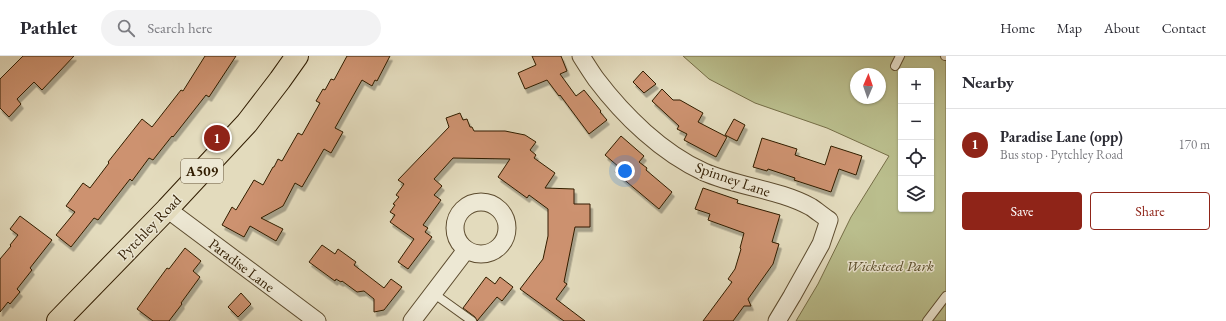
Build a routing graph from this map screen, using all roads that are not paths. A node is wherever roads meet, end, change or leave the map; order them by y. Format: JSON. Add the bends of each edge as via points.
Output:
{"nodes":[{"id":1,"x":297,"y":56,"type":"edge"},
{"id":2,"x":581,"y":56,"type":"edge"},
{"id":3,"x":900,"y":56,"type":"edge"},
{"id":4,"x":895,"y":66,"type":"dead end"},
{"id":5,"x":167,"y":209,"type":"junction"},
{"id":6,"x":466,"y":250,"type":"dead end"},
{"id":7,"x":433,"y":293,"type":"junction"},
{"id":8,"x":946,"y":296,"type":"edge"},
{"id":9,"x":58,"y":321,"type":"edge"},
{"id":10,"x":317,"y":321,"type":"edge"},
{"id":11,"x":412,"y":321,"type":"edge"},
{"id":12,"x":472,"y":321,"type":"edge"},
{"id":13,"x":777,"y":321,"type":"edge"},
{"id":14,"x":927,"y":321,"type":"edge"}],
"edges":[{"from":1,"to":5,"type":"main road","name":"Pytchley Road","number":"A509","via":[[247,123]]},
{"from":2,"to":13,"type":"street","name":"Spinney Lane","via":[[596,79],[632,120],[674,156],[704,172],[789,198],[812,208],[829,220],[821,244]]},
{"from":3,"to":4,"type":"lane"},
{"from":5,"to":9,"type":"main road","name":"Pytchley Road","number":"A509"},
{"from":5,"to":10,"type":"street","name":"Paradise Lane"},
{"from":6,"to":7,"type":"street"},
{"from":7,"to":11,"type":"street"},
{"from":7,"to":12,"type":"lane"},
{"from":8,"to":14,"type":"lane"}]}
